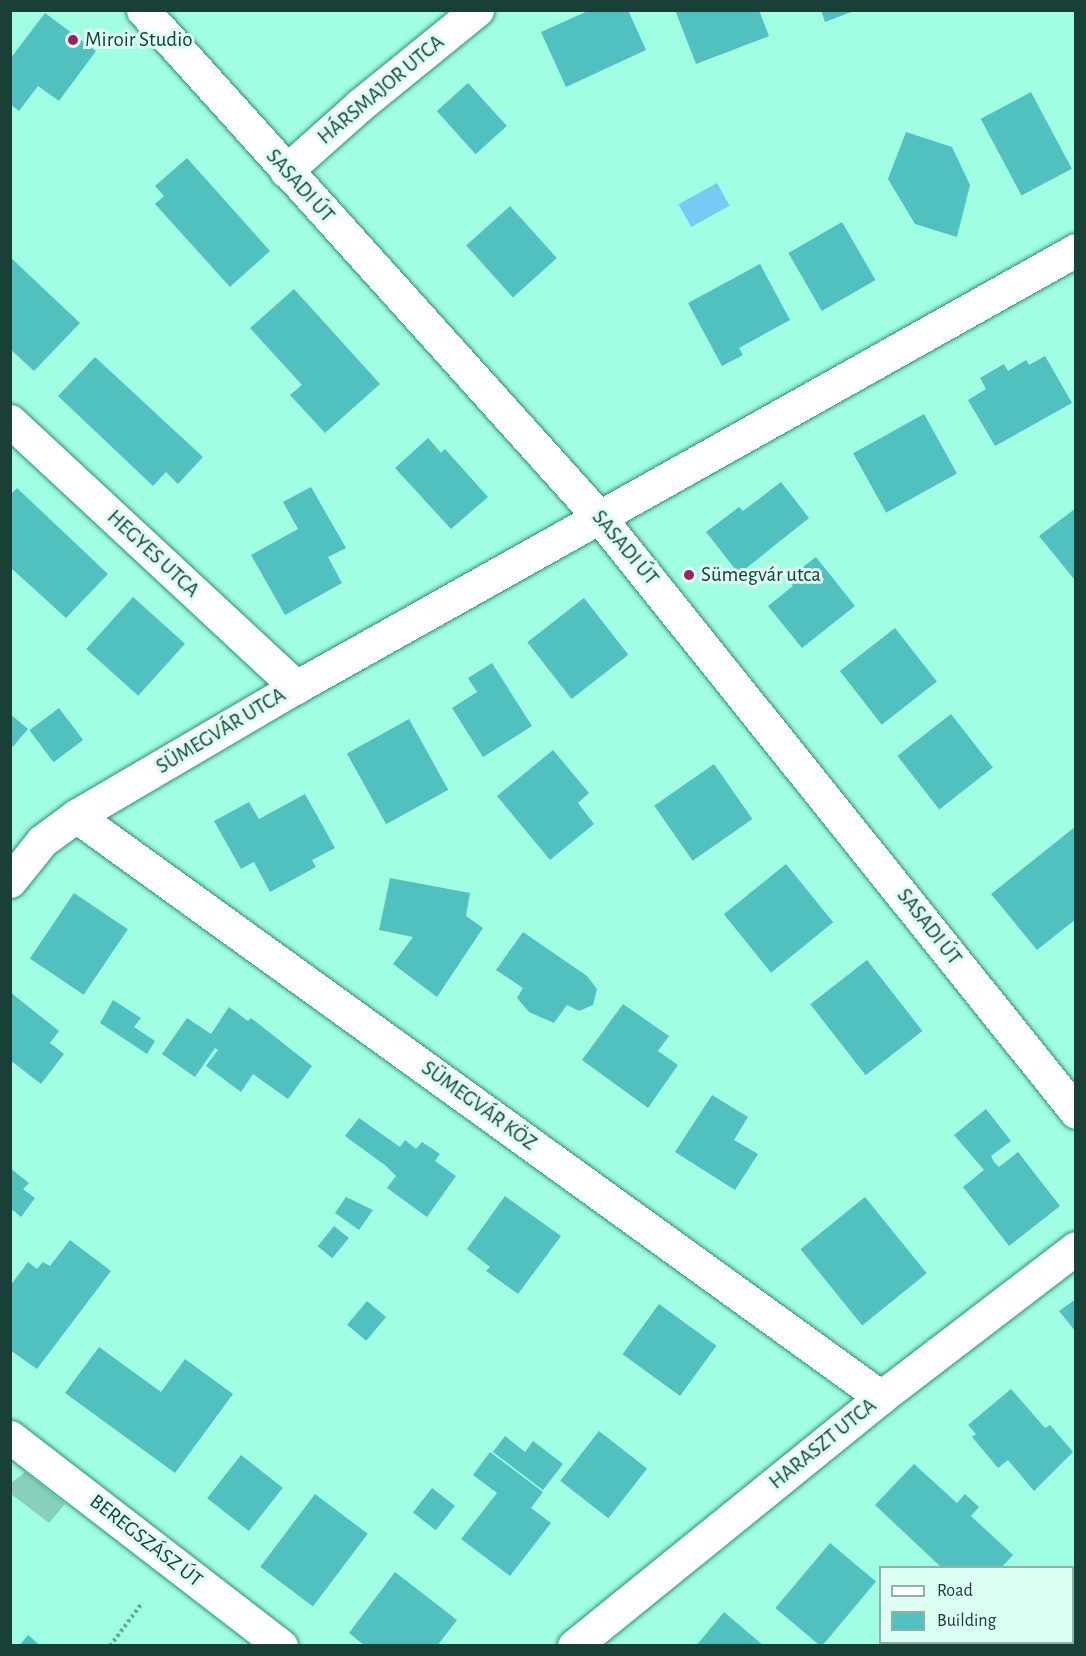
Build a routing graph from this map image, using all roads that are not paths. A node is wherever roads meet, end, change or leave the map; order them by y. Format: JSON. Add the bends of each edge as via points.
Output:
{"nodes":[{"id":1,"x":143,"y":10,"type":"edge"},
{"id":2,"x":477,"y":10,"type":"edge"},
{"id":3,"x":286,"y":171,"type":"junction"},
{"id":4,"x":1076,"y":250,"type":"edge"},
{"id":5,"x":10,"y":421,"type":"edge"},
{"id":6,"x":600,"y":518,"type":"junction"},
{"id":7,"x":296,"y":687,"type":"junction"},
{"id":8,"x":76,"y":816,"type":"junction"},
{"id":9,"x":13,"y":873,"type":"edge"},
{"id":10,"x":1076,"y":1112,"type":"edge"},
{"id":11,"x":1076,"y":1248,"type":"edge"},
{"id":12,"x":881,"y":1397,"type":"junction"},
{"id":13,"x":10,"y":1437,"type":"edge"},
{"id":14,"x":281,"y":1646,"type":"edge"},
{"id":15,"x":574,"y":1646,"type":"edge"}],
"edges":[{"from":1,"to":3,"type":"street","name":"SASADI ÚT"},
{"from":2,"to":3,"type":"street","name":"HÁRSMAJOR UTCA"},
{"from":3,"to":6,"type":"street","name":"SASADI ÚT"},
{"from":4,"to":6,"type":"street","name":"SÜMEGVÁR UTCA"},
{"from":5,"to":7,"type":"street","name":"HEGYES UTCA"},
{"from":6,"to":7,"type":"street","name":"SÜMEGVÁR UTCA"},
{"from":6,"to":10,"type":"street","name":"SASADI ÚT"},
{"from":7,"to":8,"type":"street","name":"SÜMEGVÁR UTCA"},
{"from":8,"to":9,"type":"street","name":"SÜMEGVÁR UTCA","via":[[42,841]]},
{"from":8,"to":12,"type":"street","name":"SÜMEGVÁR KÖZ"},
{"from":11,"to":12,"type":"street","name":"HARASZT UTCA"},
{"from":12,"to":15,"type":"street","name":"HARASZT UTCA"},
{"from":13,"to":14,"type":"street","name":"BEREGSZÁSZ ÚT"}]}
